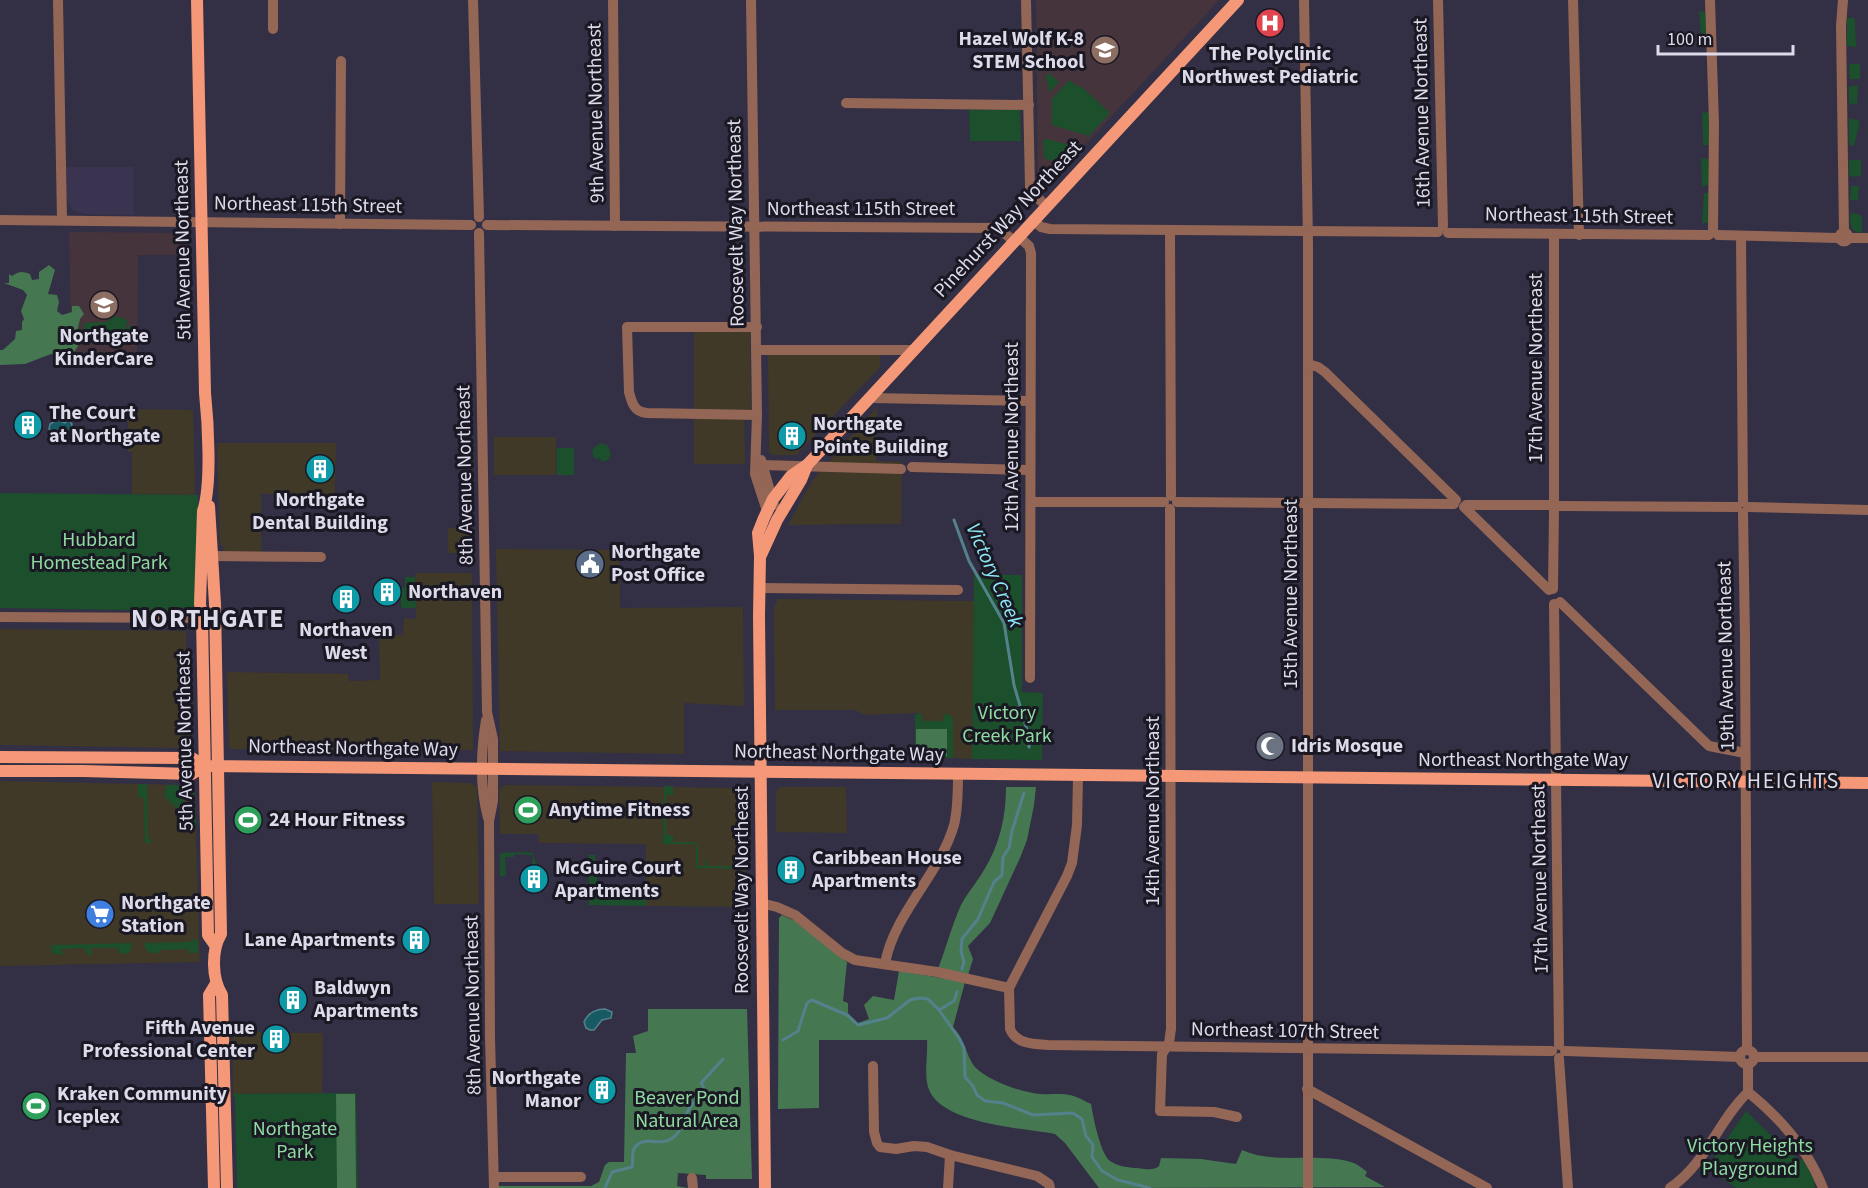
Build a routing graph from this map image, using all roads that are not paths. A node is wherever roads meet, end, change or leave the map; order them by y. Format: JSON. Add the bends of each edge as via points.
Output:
{"nodes":[{"id":1,"x":58,"y":0,"type":"edge"},
{"id":2,"x":197,"y":0,"type":"edge"},
{"id":3,"x":273,"y":0,"type":"edge"},
{"id":4,"x":473,"y":0,"type":"edge"},
{"id":5,"x":613,"y":0,"type":"edge"},
{"id":6,"x":751,"y":0,"type":"edge"},
{"id":7,"x":1026,"y":0,"type":"edge"},
{"id":8,"x":1238,"y":0,"type":"edge"},
{"id":9,"x":1304,"y":0,"type":"edge"},
{"id":10,"x":1438,"y":0,"type":"edge"},
{"id":11,"x":1573,"y":0,"type":"edge"},
{"id":12,"x":1710,"y":0,"type":"edge"},
{"id":13,"x":1843,"y":0,"type":"edge"},
{"id":14,"x":273,"y":29,"type":"dead end"},
{"id":15,"x":341,"y":61,"type":"dead end"},
{"id":16,"x":846,"y":103,"type":"dead end"},
{"id":17,"x":1029,"y":105,"type":"junction"},
{"id":18,"x":1046,"y":206,"type":"junction"},
{"id":19,"x":0,"y":220,"type":"edge"},
{"id":20,"x":62,"y":220,"type":"junction"},
{"id":21,"x":1033,"y":220,"type":"junction"},
{"id":22,"x":202,"y":221,"type":"junction"},
{"id":23,"x":340,"y":224,"type":"junction"},
{"id":24,"x":479,"y":225,"type":"junction"},
{"id":25,"x":615,"y":226,"type":"junction"},
{"id":26,"x":756,"y":227,"type":"junction"},
{"id":27,"x":1443,"y":230,"type":"junction"},
{"id":28,"x":1170,"y":231,"type":"junction"},
{"id":29,"x":1308,"y":232,"type":"junction"},
{"id":30,"x":1713,"y":234,"type":"junction"},
{"id":31,"x":1554,"y":235,"type":"junction"},
{"id":32,"x":1579,"y":235,"type":"junction"},
{"id":33,"x":1741,"y":236,"type":"junction"},
{"id":34,"x":1844,"y":236,"type":"junction"},
{"id":35,"x":1016,"y":238,"type":"junction"},
{"id":36,"x":1868,"y":238,"type":"edge"},
{"id":37,"x":757,"y":327,"type":"junction"},
{"id":38,"x":757,"y":350,"type":"junction"},
{"id":39,"x":913,"y":350,"type":"junction"},
{"id":40,"x":1308,"y":364,"type":"junction"},
{"id":41,"x":870,"y":398,"type":"junction"},
{"id":42,"x":1030,"y":401,"type":"junction"},
{"id":43,"x":758,"y":415,"type":"junction"},
{"id":44,"x":758,"y":447,"type":"junction"},
{"id":45,"x":762,"y":465,"type":"junction"},
{"id":46,"x":807,"y":465,"type":"junction"},
{"id":47,"x":1030,"y":470,"type":"junction"},
{"id":48,"x":773,"y":499,"type":"junction"},
{"id":49,"x":207,"y":500,"type":"junction"},
{"id":50,"x":1031,"y":502,"type":"junction"},
{"id":51,"x":1170,"y":502,"type":"junction"},
{"id":52,"x":1309,"y":504,"type":"junction"},
{"id":53,"x":1460,"y":504,"type":"junction"},
{"id":54,"x":1554,"y":505,"type":"junction"},
{"id":55,"x":1743,"y":508,"type":"junction"},
{"id":56,"x":1868,"y":510,"type":"edge"},
{"id":57,"x":767,"y":511,"type":"junction"},
{"id":58,"x":777,"y":520,"type":"junction"},
{"id":59,"x":213,"y":556,"type":"junction"},
{"id":60,"x":760,"y":556,"type":"junction"},
{"id":61,"x":321,"y":557,"type":"dead end"},
{"id":62,"x":759,"y":588,"type":"junction"},
{"id":63,"x":1551,"y":589,"type":"junction"},
{"id":64,"x":958,"y":590,"type":"dead end"},
{"id":65,"x":1557,"y":603,"type":"junction"},
{"id":66,"x":0,"y":617,"type":"edge"},
{"id":67,"x":209,"y":618,"type":"junction"},
{"id":68,"x":1030,"y":678,"type":"dead end"},
{"id":69,"x":1745,"y":753,"type":"junction"},
{"id":70,"x":0,"y":757,"type":"edge"},
{"id":71,"x":29,"y":757,"type":"junction"},
{"id":72,"x":0,"y":764,"type":"edge"},
{"id":73,"x":205,"y":766,"type":"junction"},
{"id":74,"x":219,"y":766,"type":"junction"},
{"id":75,"x":488,"y":769,"type":"junction"},
{"id":76,"x":0,"y":771,"type":"edge"},
{"id":77,"x":760,"y":771,"type":"junction"},
{"id":78,"x":958,"y":774,"type":"junction"},
{"id":79,"x":1078,"y":776,"type":"junction"},
{"id":80,"x":1172,"y":777,"type":"junction"},
{"id":81,"x":1309,"y":778,"type":"junction"},
{"id":82,"x":1556,"y":780,"type":"junction"},
{"id":83,"x":1746,"y":781,"type":"junction"},
{"id":84,"x":1868,"y":783,"type":"edge"},
{"id":85,"x":761,"y":903,"type":"junction"},
{"id":86,"x":215,"y":945,"type":"junction"},
{"id":87,"x":885,"y":964,"type":"junction"},
{"id":88,"x":215,"y":985,"type":"junction"},
{"id":89,"x":1009,"y":988,"type":"junction"},
{"id":90,"x":1167,"y":1047,"type":"junction"},
{"id":91,"x":1308,"y":1050,"type":"junction"},
{"id":92,"x":1559,"y":1052,"type":"junction"},
{"id":93,"x":1747,"y":1057,"type":"junction"},
{"id":94,"x":1868,"y":1057,"type":"edge"},
{"id":95,"x":873,"y":1066,"type":"dead end"},
{"id":96,"x":1307,"y":1089,"type":"junction"},
{"id":97,"x":1748,"y":1092,"type":"junction"},
{"id":98,"x":1237,"y":1117,"type":"dead end"},
{"id":99,"x":950,"y":1155,"type":"junction"},
{"id":100,"x":580,"y":1177,"type":"dead end"},
{"id":101,"x":494,"y":1182,"type":"edge"},
{"id":102,"x":1049,"y":1186,"type":"edge"},
{"id":103,"x":214,"y":1188,"type":"edge"},
{"id":104,"x":227,"y":1188,"type":"edge"},
{"id":105,"x":765,"y":1188,"type":"edge"},
{"id":106,"x":948,"y":1188,"type":"edge"},
{"id":107,"x":1308,"y":1188,"type":"edge"},
{"id":108,"x":1487,"y":1188,"type":"edge"},
{"id":109,"x":1568,"y":1188,"type":"edge"},
{"id":110,"x":1670,"y":1188,"type":"edge"},
{"id":111,"x":1823,"y":1188,"type":"edge"}],
"edges":[{"from":1,"to":20,"type":"street"},
{"from":2,"to":22,"type":"main road","name":"5th Avenue Northeast"},
{"from":3,"to":14,"type":"street"},
{"from":4,"to":24,"type":"street","name":"8th Avenue Northeast"},
{"from":5,"to":25,"type":"street","name":"9th Avenue Northeast"},
{"from":6,"to":26,"type":"street","name":"Roosevelt Way Northeast"},
{"from":7,"to":17,"type":"street"},
{"from":8,"to":18,"type":"main road","name":"Pinehurst Way Northeast"},
{"from":9,"to":29,"type":"street","name":"15th Avenue Northeast"},
{"from":10,"to":27,"type":"street","name":"16th Avenue Northeast"},
{"from":11,"to":32,"type":"street"},
{"from":12,"to":30,"type":"street"},
{"from":13,"to":34,"type":"street"},
{"from":15,"to":23,"type":"street"},
{"from":16,"to":17,"type":"street"},
{"from":17,"to":18,"type":"street","via":[[1031,190]]},
{"from":18,"to":21,"type":"main road","name":"Pinehurst Way Northeast"},
{"from":19,"to":20,"type":"street","name":"Northeast 115th Street"},
{"from":20,"to":22,"type":"street","name":"Northeast 115th Street"},
{"from":21,"to":28,"type":"street","name":"Northeast 115th Street","via":[[1048,228]]},
{"from":21,"to":35,"type":"main road","name":"Pinehurst Way Northeast"},
{"from":22,"to":23,"type":"street","name":"Northeast 115th Street"},
{"from":22,"to":49,"type":"main road","name":"5th Avenue Northeast"},
{"from":23,"to":24,"type":"street","name":"Northeast 115th Street"},
{"from":24,"to":25,"type":"street","name":"Northeast 115th Street"},
{"from":24,"to":75,"type":"street","name":"8th Avenue Northeast","via":[[487,717],[493,739]]},
{"from":25,"to":26,"type":"street","name":"Northeast 115th Street"},
{"from":26,"to":35,"type":"street","name":"Northeast 115th Street","via":[[998,228]]},
{"from":26,"to":37,"type":"street","name":"Roosevelt Way Northeast"},
{"from":27,"to":29,"type":"street","name":"Northeast 115th Street"},
{"from":27,"to":31,"type":"street","name":"Northeast 115th Street"},
{"from":28,"to":29,"type":"street","name":"Northeast 115th Street"},
{"from":28,"to":51,"type":"street","name":"14th Avenue Northeast"},
{"from":29,"to":40,"type":"street","name":"15th Avenue Northeast"},
{"from":30,"to":32,"type":"street","name":"Northeast 115th Street"},
{"from":30,"to":33,"type":"street","name":"Northeast 115th Street"},
{"from":31,"to":32,"type":"street","name":"Northeast 115th Street"},
{"from":31,"to":54,"type":"street","name":"17th Avenue Northeast"},
{"from":33,"to":34,"type":"street","name":"Northeast 115th Street"},
{"from":33,"to":55,"type":"street","name":"19th Avenue Northeast"},
{"from":34,"to":36,"type":"street","name":"Northeast 115th Street"},
{"from":35,"to":39,"type":"main road","name":"Pinehurst Way Northeast"},
{"from":35,"to":42,"type":"street","name":"12th Avenue Northeast","via":[[1029,246],[1031,253]]},
{"from":37,"to":38,"type":"street","name":"Roosevelt Way Northeast"},
{"from":37,"to":43,"type":"street","via":[[627,327],[629,392],[633,406],[640,412]]},
{"from":38,"to":39,"type":"street"},
{"from":38,"to":43,"type":"street","name":"Roosevelt Way Northeast"},
{"from":39,"to":41,"type":"main road","name":"Pinehurst Way Northeast"},
{"from":40,"to":52,"type":"street","name":"15th Avenue Northeast"},
{"from":40,"to":53,"type":"street","via":[[1325,372]]},
{"from":41,"to":42,"type":"street"},
{"from":41,"to":46,"type":"main road","name":"Pinehurst Way Northeast"},
{"from":42,"to":47,"type":"street","name":"12th Avenue Northeast"},
{"from":43,"to":44,"type":"street","name":"Roosevelt Way Northeast"},
{"from":44,"to":45,"type":"street","name":"Roosevelt Way Northeast"},
{"from":44,"to":57,"type":"street","name":"Roosevelt Way Northeast","via":[[756,480]]},
{"from":45,"to":46,"type":"street"},
{"from":45,"to":48,"type":"street","name":"Roosevelt Way Northeast"},
{"from":46,"to":47,"type":"street"},
{"from":46,"to":48,"type":"main road","name":"Pinehurst Way Northeast","via":[[791,476]]},
{"from":46,"to":58,"type":"main road","name":"Pinehurst Way Northeast"},
{"from":47,"to":50,"type":"street","name":"12th Avenue Northeast"},
{"from":48,"to":57,"type":"main road","name":"Roosevelt Way Northeast"},
{"from":48,"to":58,"type":"street","name":"Roosevelt Way Northeast"},
{"from":49,"to":59,"type":"main road","name":"5th Avenue Northeast"},
{"from":49,"to":67,"type":"main road","name":"5th Avenue Northeast","via":[[203,511],[200,604]]},
{"from":50,"to":51,"type":"street"},
{"from":50,"to":68,"type":"street","name":"12th Avenue Northeast"},
{"from":51,"to":52,"type":"street"},
{"from":51,"to":80,"type":"street","name":"14th Avenue Northeast"},
{"from":52,"to":53,"type":"street"},
{"from":52,"to":81,"type":"street","name":"15th Avenue Northeast"},
{"from":53,"to":54,"type":"street"},
{"from":53,"to":63,"type":"street"},
{"from":54,"to":55,"type":"street"},
{"from":54,"to":63,"type":"street","name":"17th Avenue Northeast"},
{"from":55,"to":56,"type":"street"},
{"from":55,"to":69,"type":"street","name":"19th Avenue Northeast"},
{"from":57,"to":60,"type":"main road","name":"Roosevelt Way Northeast","via":[[758,533]]},
{"from":58,"to":60,"type":"main road","name":"Roosevelt Way Northeast"},
{"from":59,"to":61,"type":"street"},
{"from":59,"to":67,"type":"main road","name":"5th Avenue Northeast"},
{"from":60,"to":62,"type":"main road","name":"Roosevelt Way Northeast"},
{"from":62,"to":64,"type":"street"},
{"from":62,"to":77,"type":"main road","name":"Roosevelt Way Northeast"},
{"from":63,"to":65,"type":"street","via":[[1559,593]]},
{"from":65,"to":69,"type":"street","via":[[1709,746]]},
{"from":65,"to":82,"type":"street","name":"17th Avenue Northeast"},
{"from":66,"to":67,"type":"street"},
{"from":67,"to":73,"type":"main road","name":"5th Avenue Northeast"},
{"from":67,"to":74,"type":"main road","name":"5th Avenue Northeast"},
{"from":69,"to":83,"type":"street","name":"19th Avenue Northeast"},
{"from":70,"to":71,"type":"main road","name":"Northeast Northgate Way"},
{"from":71,"to":72,"type":"main road"},
{"from":71,"to":73,"type":"main road","name":"Northeast Northgate Way","via":[[192,758]]},
{"from":73,"to":74,"type":"main road","name":"Northeast Northgate Way"},
{"from":73,"to":76,"type":"main road","name":"Northeast Northgate Way","via":[[192,774]]},
{"from":73,"to":86,"type":"main road","name":"5th Avenue Northeast","via":[[208,934]]},
{"from":74,"to":75,"type":"main road","name":"Northeast Northgate Way"},
{"from":74,"to":86,"type":"main road","name":"5th Avenue Northeast","via":[[221,934]]},
{"from":75,"to":77,"type":"main road","name":"Northeast Northgate Way"},
{"from":75,"to":101,"type":"street","name":"8th Avenue Northeast","via":[[493,801],[489,821]]},
{"from":77,"to":78,"type":"main road","name":"Northeast Northgate Way"},
{"from":77,"to":85,"type":"main road","name":"Roosevelt Way Northeast"},
{"from":78,"to":79,"type":"main road","name":"Northeast Northgate Way"},
{"from":78,"to":87,"type":"street","via":[[951,833],[891,941]]},
{"from":79,"to":80,"type":"main road","name":"Northeast Northgate Way"},
{"from":79,"to":89,"type":"street","via":[[1076,836],[1070,870]]},
{"from":80,"to":81,"type":"main road","name":"Northeast Northgate Way"},
{"from":80,"to":90,"type":"street","name":"14th Avenue Northeast","via":[[1171,1037]]},
{"from":81,"to":82,"type":"main road","name":"Northeast Northgate Way"},
{"from":81,"to":91,"type":"street","name":"15th Avenue Northeast"},
{"from":82,"to":83,"type":"main road","name":"Northeast Northgate Way"},
{"from":82,"to":92,"type":"street","name":"17th Avenue Northeast"},
{"from":83,"to":84,"type":"main road","name":"Northeast Northgate Way"},
{"from":83,"to":93,"type":"street","name":"19th Avenue Northeast"},
{"from":85,"to":87,"type":"street","via":[[795,915],[848,957]]},
{"from":85,"to":105,"type":"main road","name":"Roosevelt Way Northeast"},
{"from":86,"to":88,"type":"main road","name":"5th Avenue Northeast"},
{"from":87,"to":89,"type":"street"},
{"from":88,"to":103,"type":"main road","name":"5th Avenue Northeast","via":[[209,995]]},
{"from":88,"to":104,"type":"main road","name":"5th Avenue Northeast","via":[[222,995]]},
{"from":89,"to":90,"type":"street","name":"Northeast 107th Street","via":[[1010,1029],[1018,1040],[1048,1045]]},
{"from":90,"to":91,"type":"street","name":"Northeast 107th Street"},
{"from":90,"to":98,"type":"street","name":"14th Avenue Northeast","via":[[1162,1054],[1160,1111],[1214,1112]]},
{"from":91,"to":92,"type":"street","name":"Northeast 107th Street"},
{"from":91,"to":96,"type":"street","name":"15th Avenue Northeast"},
{"from":92,"to":93,"type":"street","name":"Northeast 107th Street"},
{"from":92,"to":109,"type":"street","name":"17th Avenue Northeast"},
{"from":93,"to":94,"type":"street","name":"Northeast 107th Street"},
{"from":93,"to":97,"type":"street","name":"19th Avenue Northeast"},
{"from":95,"to":99,"type":"street","via":[[874,1132],[880,1147],[920,1146]]},
{"from":96,"to":107,"type":"street","name":"15th Avenue Northeast"},
{"from":96,"to":108,"type":"street"},
{"from":97,"to":110,"type":"street","via":[[1734,1105],[1685,1178]]},
{"from":97,"to":111,"type":"street","via":[[1766,1106],[1798,1144]]},
{"from":99,"to":102,"type":"street","via":[[1037,1176]]},
{"from":99,"to":106,"type":"street"},
{"from":100,"to":101,"type":"street"}]}
